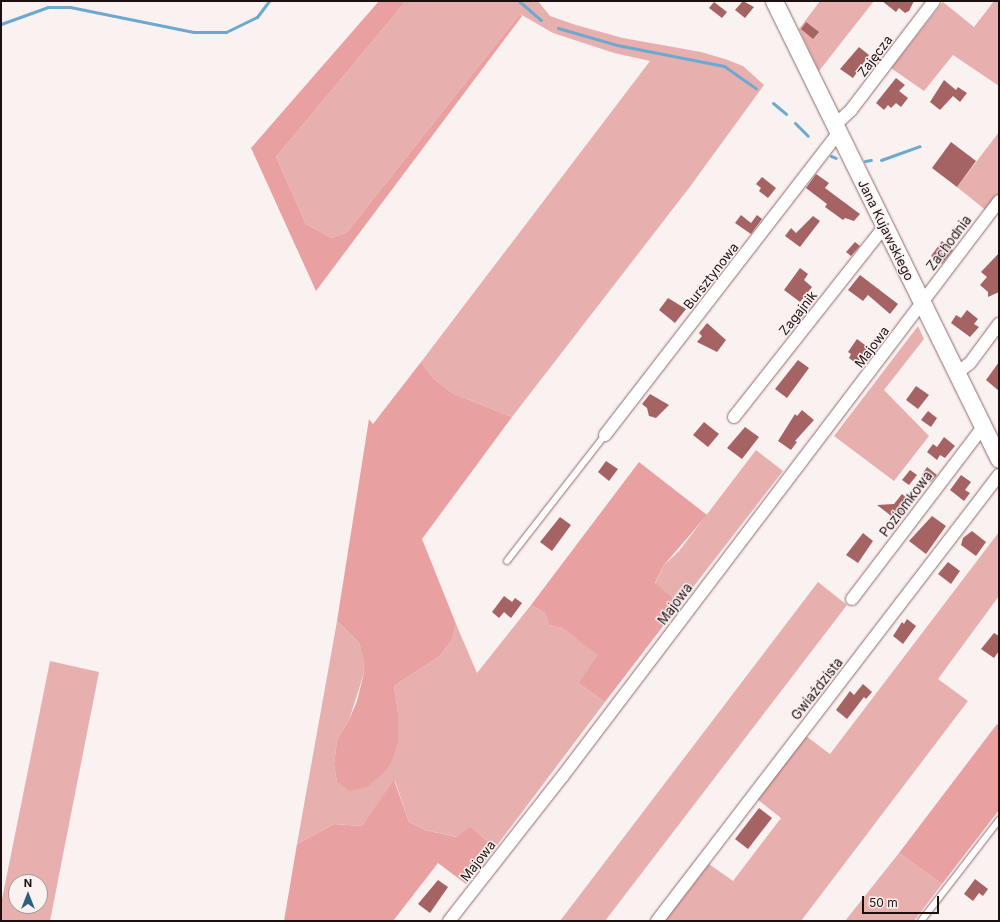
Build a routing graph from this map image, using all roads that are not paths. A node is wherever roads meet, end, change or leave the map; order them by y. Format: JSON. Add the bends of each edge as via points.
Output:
{"nodes":[{"id":1,"x":774,"y":1,"type":"edge"},
{"id":2,"x":934,"y":1,"type":"edge"},
{"id":3,"x":837,"y":129,"type":"junction"},
{"id":4,"x":999,"y":201,"type":"edge"},
{"id":5,"x":885,"y":226,"type":"junction"},
{"id":6,"x":922,"y":303,"type":"junction"},
{"id":7,"x":999,"y":324,"type":"edge"},
{"id":8,"x":957,"y":373,"type":"junction"},
{"id":9,"x":734,"y":418,"type":"dead end"},
{"id":10,"x":983,"y":427,"type":"junction"},
{"id":11,"x":605,"y":435,"type":"joint"},
{"id":12,"x":999,"y":460,"type":"edge"},
{"id":13,"x":999,"y":475,"type":"edge"},
{"id":14,"x":507,"y":561,"type":"dead end"},
{"id":15,"x":852,"y":599,"type":"dead end"},
{"id":16,"x":999,"y":820,"type":"edge"},
{"id":17,"x":449,"y":921,"type":"edge"},
{"id":18,"x":657,"y":921,"type":"edge"},
{"id":19,"x":921,"y":921,"type":"edge"}],
"edges":[{"from":1,"to":3,"type":"main road","name":"Jana Kujawskiego"},
{"from":2,"to":3,"type":"street","name":"Zajęcza"},
{"from":3,"to":5,"type":"main road","name":"Jana Kujawskiego"},
{"from":3,"to":11,"type":"street","name":"Bursztynowa"},
{"from":4,"to":6,"type":"street","name":"Zachodnia"},
{"from":5,"to":6,"type":"main road","name":"Jana Kujawskiego"},
{"from":5,"to":9,"type":"street","name":"Zagajnik"},
{"from":6,"to":8,"type":"main road","name":"Jana Kujawskiego"},
{"from":6,"to":17,"type":"street","name":"Majowa"},
{"from":7,"to":8,"type":"street","via":[[970,363]]},
{"from":8,"to":10,"type":"main road","name":"Jana Kujawskiego"},
{"from":10,"to":12,"type":"main road","name":"Jana Kujawskiego"},
{"from":10,"to":15,"type":"street","name":"Poziomkowa"},
{"from":11,"to":14,"type":"lane"},
{"from":13,"to":18,"type":"street","name":"Gwiaździsta"},
{"from":16,"to":19,"type":"lane"}]}
